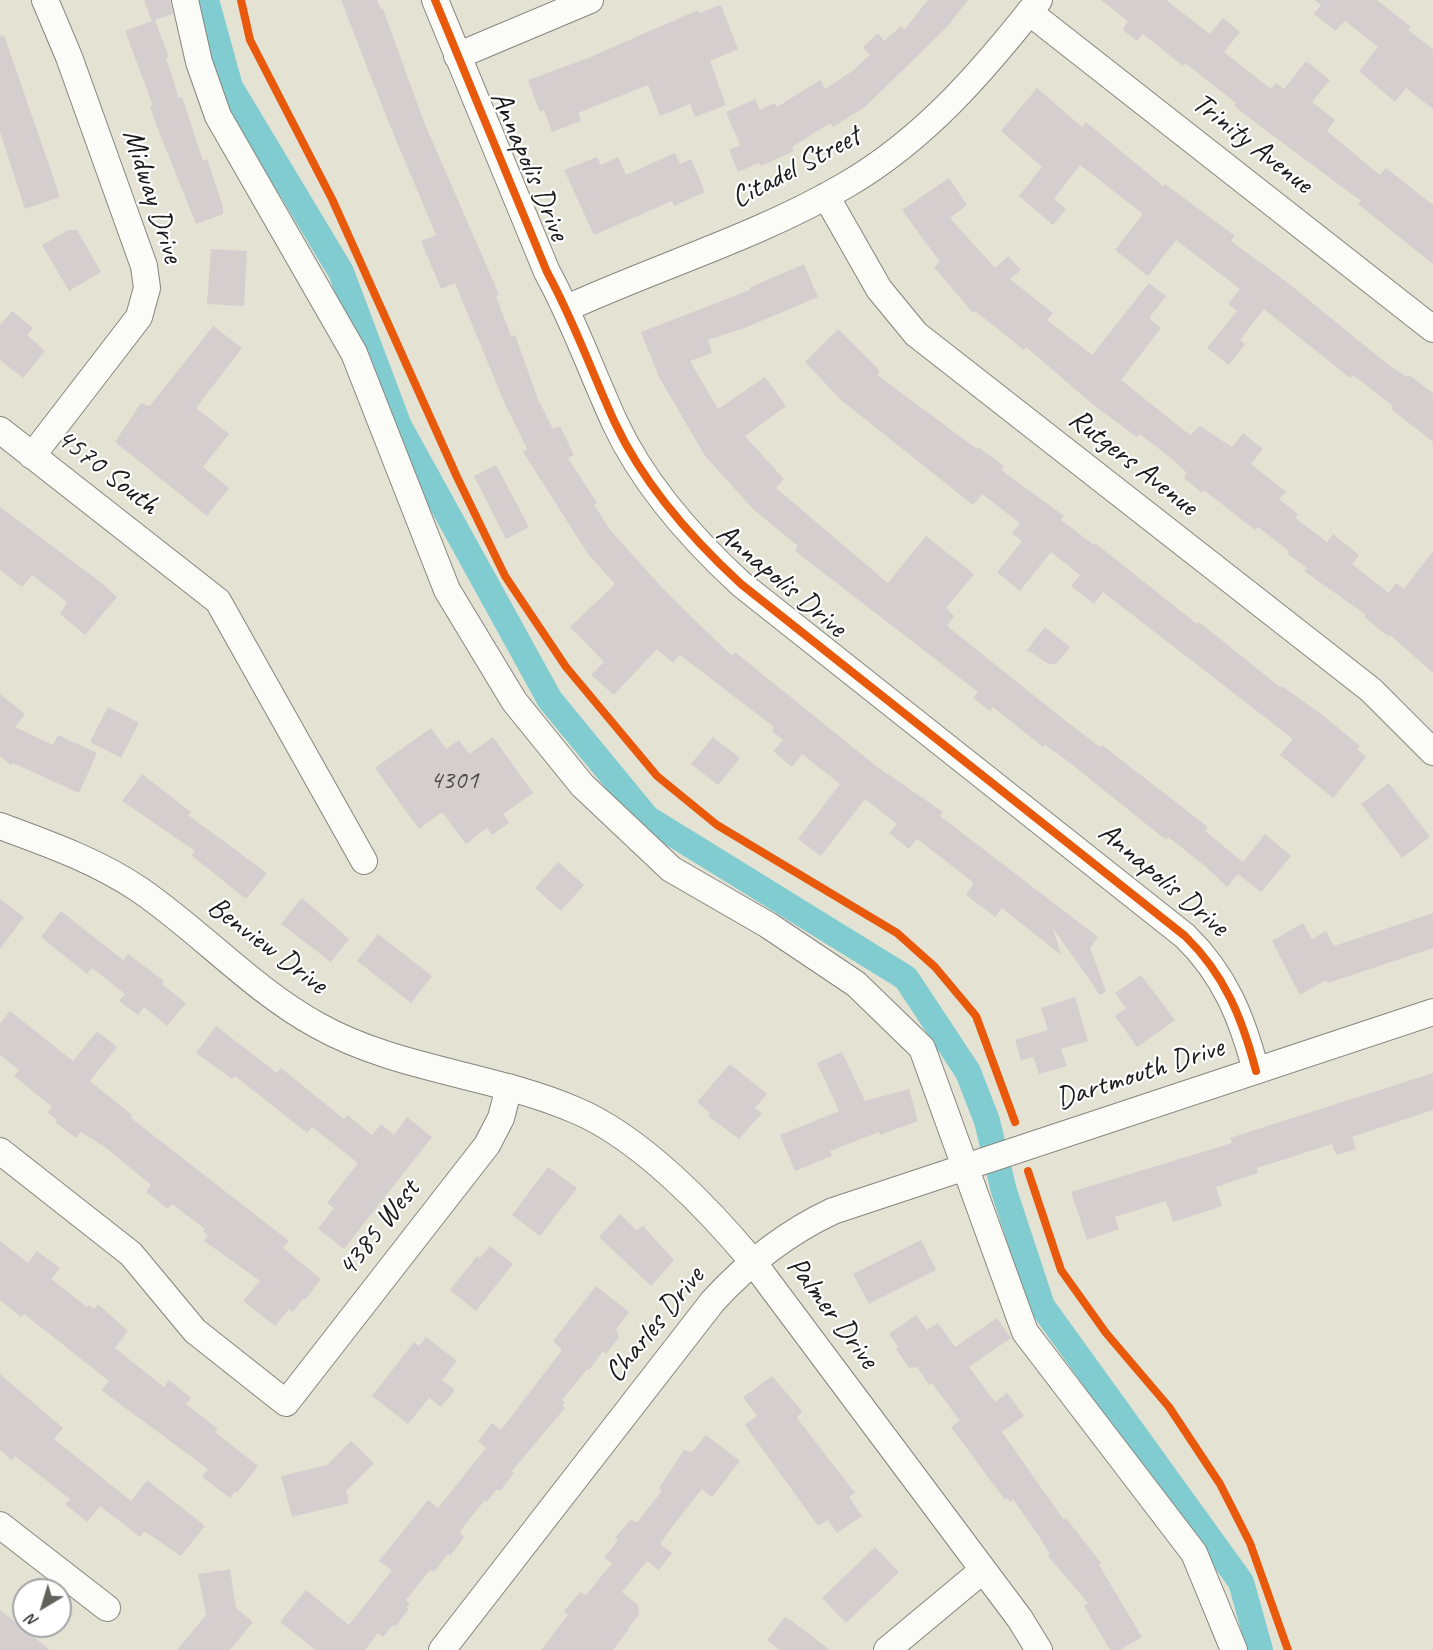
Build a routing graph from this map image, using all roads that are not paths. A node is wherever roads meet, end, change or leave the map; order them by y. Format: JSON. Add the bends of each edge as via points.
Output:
{"nodes":[{"id":1,"x":45,"y":0,"type":"edge"},
{"id":2,"x":185,"y":0,"type":"edge"},
{"id":3,"x":435,"y":0,"type":"edge"},
{"id":4,"x":590,"y":0,"type":"edge"},
{"id":5,"x":1034,"y":6,"type":"edge"},
{"id":6,"x":458,"y":56,"type":"junction"},
{"id":7,"x":826,"y":196,"type":"junction"},
{"id":8,"x":567,"y":308,"type":"junction"},
{"id":9,"x":1433,"y":329,"type":"edge"},
{"id":10,"x":0,"y":430,"type":"edge"},
{"id":11,"x":32,"y":456,"type":"junction"},
{"id":12,"x":1433,"y":752,"type":"edge"},
{"id":13,"x":0,"y":826,"type":"edge"},
{"id":14,"x":364,"y":861,"type":"dead end"},
{"id":15,"x":1433,"y":1012,"type":"edge"},
{"id":16,"x":1257,"y":1071,"type":"junction"},
{"id":17,"x":508,"y":1087,"type":"junction"},
{"id":18,"x":0,"y":1152,"type":"edge"},
{"id":19,"x":1004,"y":1153,"type":"joint"},
{"id":20,"x":970,"y":1166,"type":"junction"},
{"id":21,"x":753,"y":1262,"type":"junction"},
{"id":22,"x":0,"y":1525,"type":"edge"},
{"id":23,"x":983,"y":1570,"type":"junction"},
{"id":24,"x":107,"y":1608,"type":"dead end"},
{"id":25,"x":442,"y":1650,"type":"edge"},
{"id":26,"x":887,"y":1650,"type":"edge"},
{"id":27,"x":1039,"y":1650,"type":"edge"},
{"id":28,"x":1234,"y":1650,"type":"edge"}],
"edges":[{"from":1,"to":11,"type":"street","name":"Midway Drive","via":[[144,266],[147,288],[139,316]]},
{"from":2,"to":20,"type":"street","via":[[199,62],[218,116],[354,353],[447,590],[514,701],[582,785],[671,869],[856,984],[921,1048]]},
{"from":3,"to":6,"type":"street","name":"Annapolis Drive"},
{"from":4,"to":6,"type":"street"},
{"from":5,"to":7,"type":"street","name":"Citadel Street","via":[[976,77],[933,120],[893,153]]},
{"from":5,"to":9,"type":"street","name":"Trinity Avenue"},
{"from":6,"to":8,"type":"street","name":"Annapolis Drive","via":[[548,272]]},
{"from":7,"to":8,"type":"street","name":"Citadel Street"},
{"from":7,"to":12,"type":"street","name":"Rutgers Avenue","via":[[879,289],[916,334],[1371,690]]},
{"from":8,"to":16,"type":"street","name":"Annapolis Drive","via":[[615,424],[648,480],[692,536],[741,584],[1185,936],[1226,986]]},
{"from":10,"to":11,"type":"street","name":"4570 South"},
{"from":11,"to":14,"type":"street","name":"4570 South","via":[[218,601]]},
{"from":13,"to":17,"type":"street","name":"Benview Drive","via":[[66,850],[125,880],[282,1002],[340,1038],[397,1059]]},
{"from":15,"to":16,"type":"street","name":"Dartmouth Drive"},
{"from":16,"to":19,"type":"street","name":"Dartmouth Drive"},
{"from":17,"to":18,"type":"street","name":"4385 West","via":[[501,1118],[486,1145],[286,1402],[195,1331],[131,1254]]},
{"from":17,"to":21,"type":"street","name":"Palmer Drive","via":[[576,1110],[613,1131],[694,1197]]},
{"from":19,"to":20,"type":"street","name":"Charles Drive"},
{"from":20,"to":21,"type":"street","name":"Charles Drive","via":[[833,1211]]},
{"from":20,"to":28,"type":"street","via":[[1025,1332],[1194,1553]]},
{"from":21,"to":23,"type":"street","name":"Palmer Drive"},
{"from":21,"to":25,"type":"street","name":"Charles Drive","via":[[698,1320]]},
{"from":22,"to":24,"type":"street"},
{"from":23,"to":26,"type":"street"},
{"from":23,"to":27,"type":"street","name":"Palmer Drive"}]}
